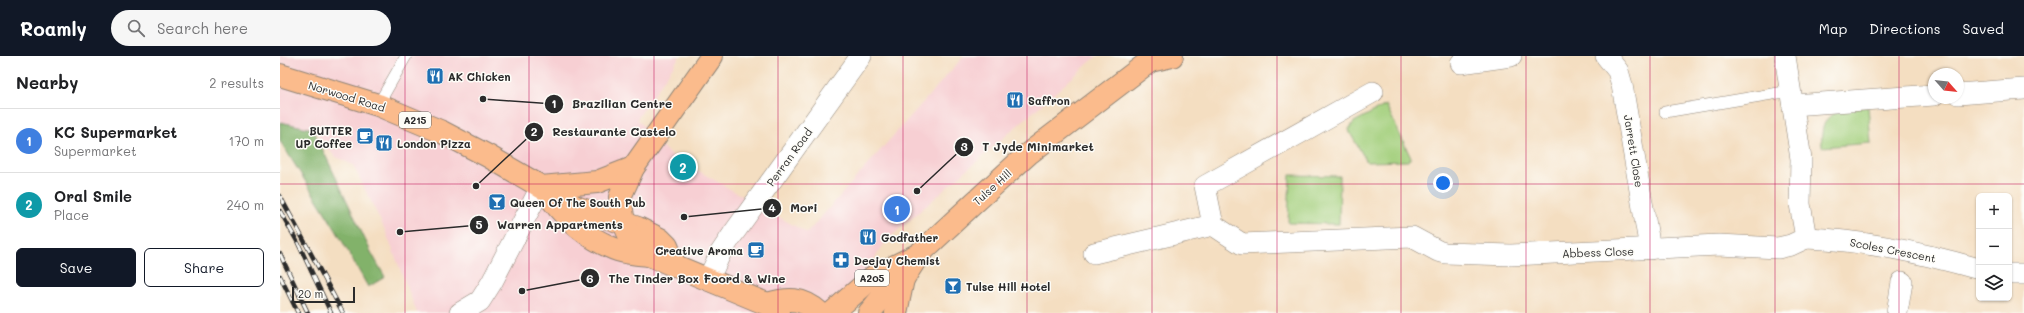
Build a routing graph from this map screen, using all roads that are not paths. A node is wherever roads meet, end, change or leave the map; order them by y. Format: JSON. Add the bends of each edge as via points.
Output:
{"nodes":[{"id":1,"x":406,"y":56,"type":"edge"},
{"id":2,"x":712,"y":56,"type":"edge"},
{"id":3,"x":861,"y":56,"type":"edge"},
{"id":4,"x":1172,"y":56,"type":"edge"},
{"id":5,"x":1511,"y":56,"type":"edge"},
{"id":6,"x":1606,"y":56,"type":"edge"},
{"id":7,"x":1786,"y":56,"type":"edge"},
{"id":8,"x":1151,"y":59,"type":"edge"},
{"id":9,"x":1461,"y":63,"type":"dead end"},
{"id":10,"x":280,"y":75,"type":"edge"},
{"id":11,"x":2024,"y":89,"type":"edge"},
{"id":12,"x":1373,"y":92,"type":"dead end"},
{"id":13,"x":1964,"y":94,"type":"edge"},
{"id":14,"x":1928,"y":95,"type":"edge"},
{"id":15,"x":1792,"y":98,"type":"junction"},
{"id":16,"x":378,"y":105,"type":"junction"},
{"id":17,"x":1665,"y":112,"type":"dead end"},
{"id":18,"x":633,"y":168,"type":"junction"},
{"id":19,"x":541,"y":186,"type":"junction"},
{"id":20,"x":624,"y":223,"type":"junction"},
{"id":21,"x":1213,"y":225,"type":"junction"},
{"id":22,"x":1806,"y":238,"type":"junction"},
{"id":23,"x":1650,"y":250,"type":"junction"},
{"id":24,"x":919,"y":254,"type":"junction"},
{"id":25,"x":1094,"y":254,"type":"dead end"},
{"id":26,"x":649,"y":255,"type":"junction"},
{"id":27,"x":675,"y":266,"type":"junction"},
{"id":28,"x":1976,"y":268,"type":"edge"},
{"id":29,"x":2012,"y":274,"type":"edge"},
{"id":30,"x":2024,"y":274,"type":"edge"},
{"id":31,"x":903,"y":279,"type":"junction"},
{"id":32,"x":708,"y":280,"type":"junction"},
{"id":33,"x":1902,"y":282,"type":"dead end"},
{"id":34,"x":773,"y":308,"type":"edge"},
{"id":35,"x":460,"y":313,"type":"edge"},
{"id":36,"x":820,"y":313,"type":"edge"},
{"id":37,"x":832,"y":313,"type":"edge"},
{"id":38,"x":869,"y":313,"type":"edge"},
{"id":39,"x":896,"y":313,"type":"edge"},
{"id":40,"x":1897,"y":313,"type":"edge"}],
"edges":[{"from":1,"to":16,"type":"lane"},
{"from":2,"to":18,"type":"main road"},
{"from":3,"to":32,"type":"street","name":"Perran Road","via":[[733,234]]},
{"from":4,"to":8,"type":"main road","name":"Tulse Hill"},
{"from":5,"to":9,"type":"street"},
{"from":6,"to":23,"type":"street","name":"Jarrett Close","via":[[1618,71],[1622,85]]},
{"from":7,"to":15,"type":"street"},
{"from":8,"to":24,"type":"main road","name":"Tulse Hill","number":"A205","via":[[1028,154]]},
{"from":10,"to":16,"type":"main road","name":"Norwood Road","number":"A215"},
{"from":11,"to":13,"type":"street"},
{"from":12,"to":21,"type":"street","via":[[1205,186]]},
{"from":14,"to":15,"type":"street"},
{"from":15,"to":17,"type":"lane"},
{"from":15,"to":22,"type":"street","via":[[1801,159],[1800,204]]},
{"from":16,"to":19,"type":"main road","name":"Norwood Road","number":"A215","via":[[442,132]]},
{"from":18,"to":19,"type":"main road","via":[[582,185]]},
{"from":18,"to":20,"type":"main road","via":[[620,197]]},
{"from":19,"to":20,"type":"main road","via":[[576,206]]},
{"from":19,"to":26,"type":"main road","name":"Norwood Road","number":"A215","via":[[563,215],[611,248]]},
{"from":19,"to":35,"type":"street","via":[[486,292],[480,301]]},
{"from":20,"to":26,"type":"main road","name":"Norwood Road","via":[[630,235]]},
{"from":20,"to":27,"type":"main road","via":[[660,239],[668,246]]},
{"from":21,"to":23,"type":"street","name":"Abbess Close","via":[[1242,244],[1412,237],[1445,253],[1511,255]]},
{"from":21,"to":25,"type":"street"},
{"from":22,"to":23,"type":"street","name":"Abbess Close","via":[[1778,248],[1719,245]]},
{"from":22,"to":28,"type":"street","name":"Scoles Crescent","via":[[1835,239],[1901,250]]},
{"from":24,"to":31,"type":"main road","name":"Tulse Hill","number":"A205"},
{"from":24,"to":37,"type":"main road","number":"A205","via":[[872,278]]},
{"from":26,"to":27,"type":"main road","name":"Norwood Road"},
{"from":27,"to":32,"type":"main road","name":"Norwood Road"},
{"from":29,"to":30,"type":"street"},
{"from":31,"to":38,"type":"main road","name":"Tulse Hill","number":"A205","via":[[888,290]]},
{"from":31,"to":39,"type":"main road"},
{"from":32,"to":34,"type":"main road","name":"Norwood Road"},
{"from":33,"to":40,"type":"street"},
{"from":34,"to":36,"type":"main road","via":[[786,299],[799,300]]}]}
